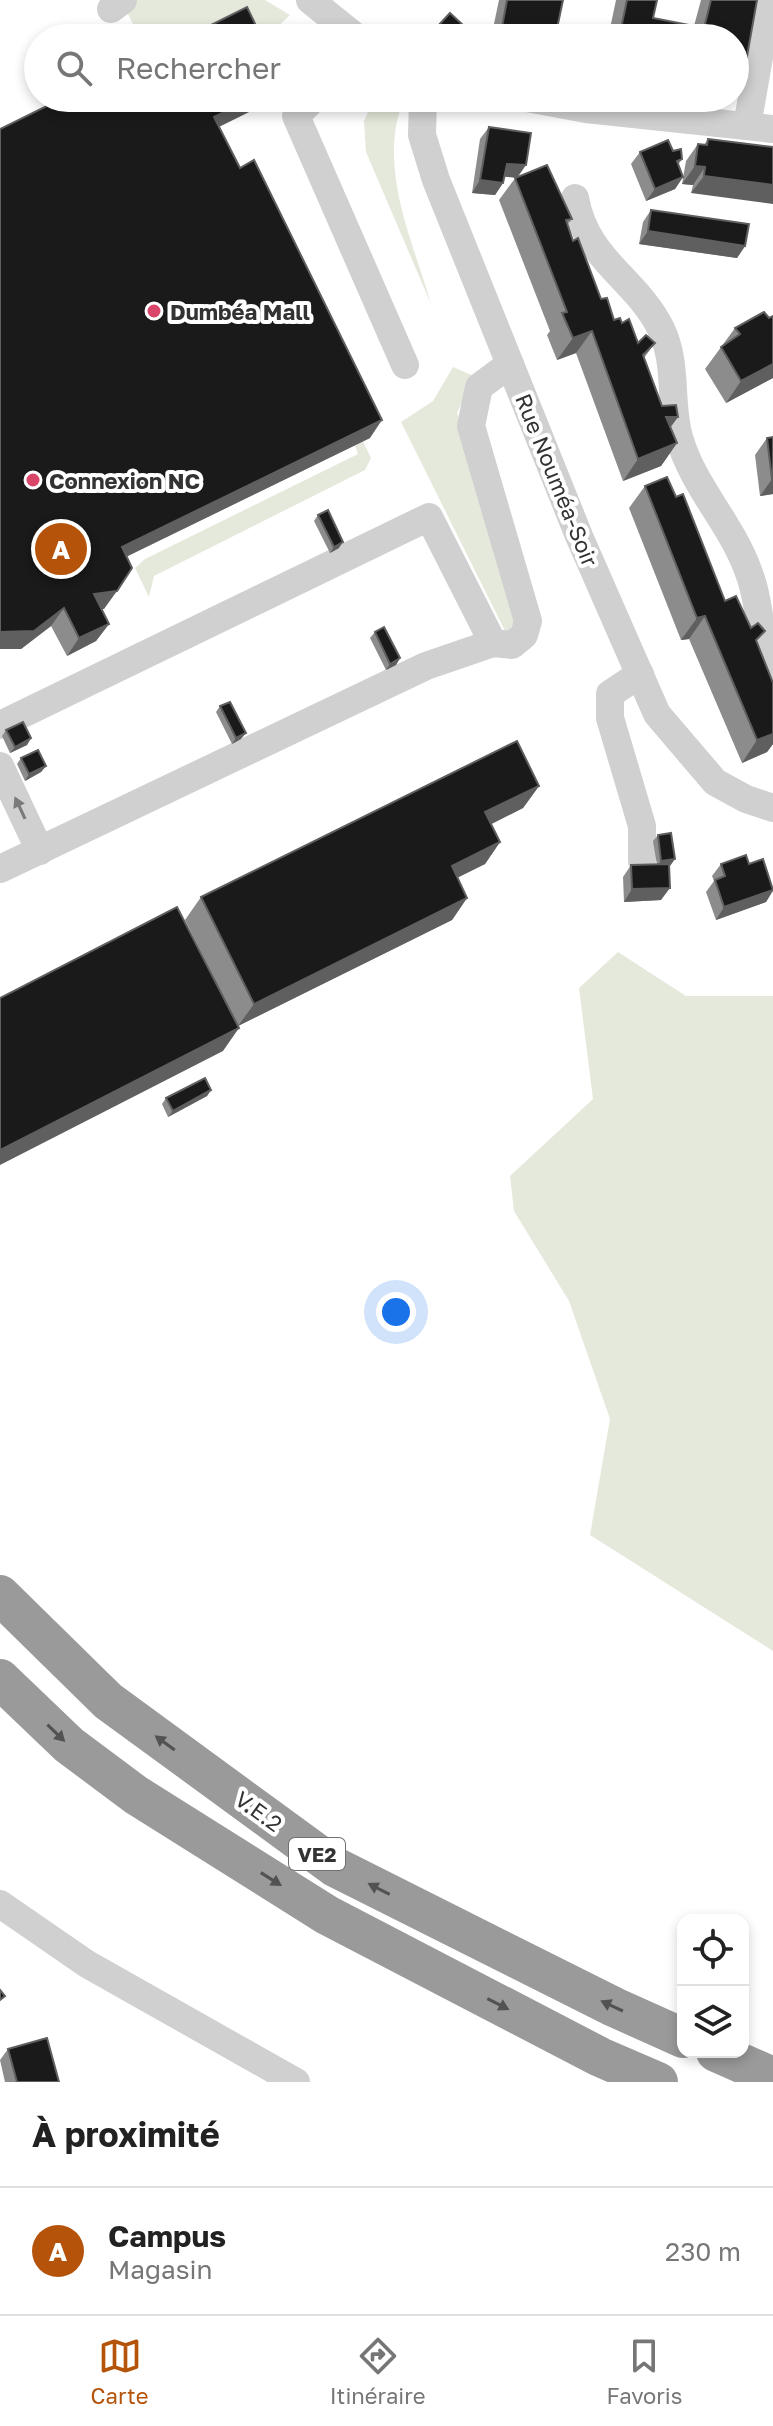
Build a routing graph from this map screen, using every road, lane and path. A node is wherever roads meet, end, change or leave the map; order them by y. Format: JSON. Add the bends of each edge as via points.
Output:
{"nodes":[{"id":1,"x":310,"y":0,"type":"edge"},
{"id":2,"x":769,"y":0,"type":"edge"},
{"id":3,"x":340,"y":24,"type":"edge"},
{"id":4,"x":300,"y":112,"type":"edge"},
{"id":5,"x":423,"y":112,"type":"edge"},
{"id":6,"x":613,"y":112,"type":"edge"},
{"id":7,"x":760,"y":128,"type":"edge"},
{"id":8,"x":575,"y":198,"type":"dead end"},
{"id":9,"x":510,"y":364,"type":"junction"},
{"id":10,"x":405,"y":365,"type":"dead end"},
{"id":11,"x":493,"y":643,"type":"junction"},
{"id":12,"x":640,"y":674,"type":"junction"},
{"id":13,"x":773,"y":680,"type":"edge"},
{"id":14,"x":0,"y":725,"type":"edge"},
{"id":15,"x":0,"y":766,"type":"edge"},
{"id":16,"x":773,"y":808,"type":"edge"},
{"id":17,"x":40,"y":851,"type":"junction"},
{"id":18,"x":642,"y":861,"type":"edge"},
{"id":19,"x":0,"y":869,"type":"edge"},
{"id":20,"x":0,"y":1595,"type":"edge"},
{"id":21,"x":0,"y":1679,"type":"edge"},
{"id":22,"x":0,"y":1904,"type":"edge"},
{"id":23,"x":677,"y":2035,"type":"edge"},
{"id":24,"x":730,"y":2058,"type":"edge"},
{"id":25,"x":773,"y":2077,"type":"edge"},
{"id":26,"x":296,"y":2082,"type":"edge"},
{"id":27,"x":658,"y":2082,"type":"edge"}],
"edges":[{"from":1,"to":3,"type":"street"},
{"from":2,"to":7,"type":"street"},
{"from":4,"to":10,"type":"street","via":[[296,116]]},
{"from":5,"to":9,"type":"street","name":"Rue Nouméa-Soir","via":[[422,135],[436,180]]},
{"from":6,"to":7,"type":"street"},
{"from":8,"to":13,"type":"street","via":[[580,226],[661,329],[671,364],[678,434],[750,574]]},
{"from":9,"to":11,"type":"street","via":[[479,387],[471,426],[528,621],[524,635],[512,645]]},
{"from":9,"to":12,"type":"street","name":"Rue Nouméa-Soir"},
{"from":11,"to":14,"type":"street","via":[[429,517]]},
{"from":11,"to":17,"type":"street","via":[[426,666]]},
{"from":12,"to":16,"type":"street","name":"Rue Nouméa-Soir","via":[[657,714],[715,782]]},
{"from":12,"to":18,"type":"street","via":[[610,694],[610,718],[642,826]]},
{"from":17,"to":15,"type":"street","one_way":true},
{"from":17,"to":19,"type":"street"},
{"from":23,"to":20,"type":"highway","name":"V.E.2","number":"VE2","one_way":true,"via":[[335,1867],[108,1701]]},
{"from":21,"to":27,"type":"highway","number":"VE2","one_way":true,"via":[[69,1745],[136,1795],[327,1915]]},
{"from":22,"to":26,"type":"street","via":[[87,1964]]},
{"from":24,"to":25,"type":"highway"}]}
